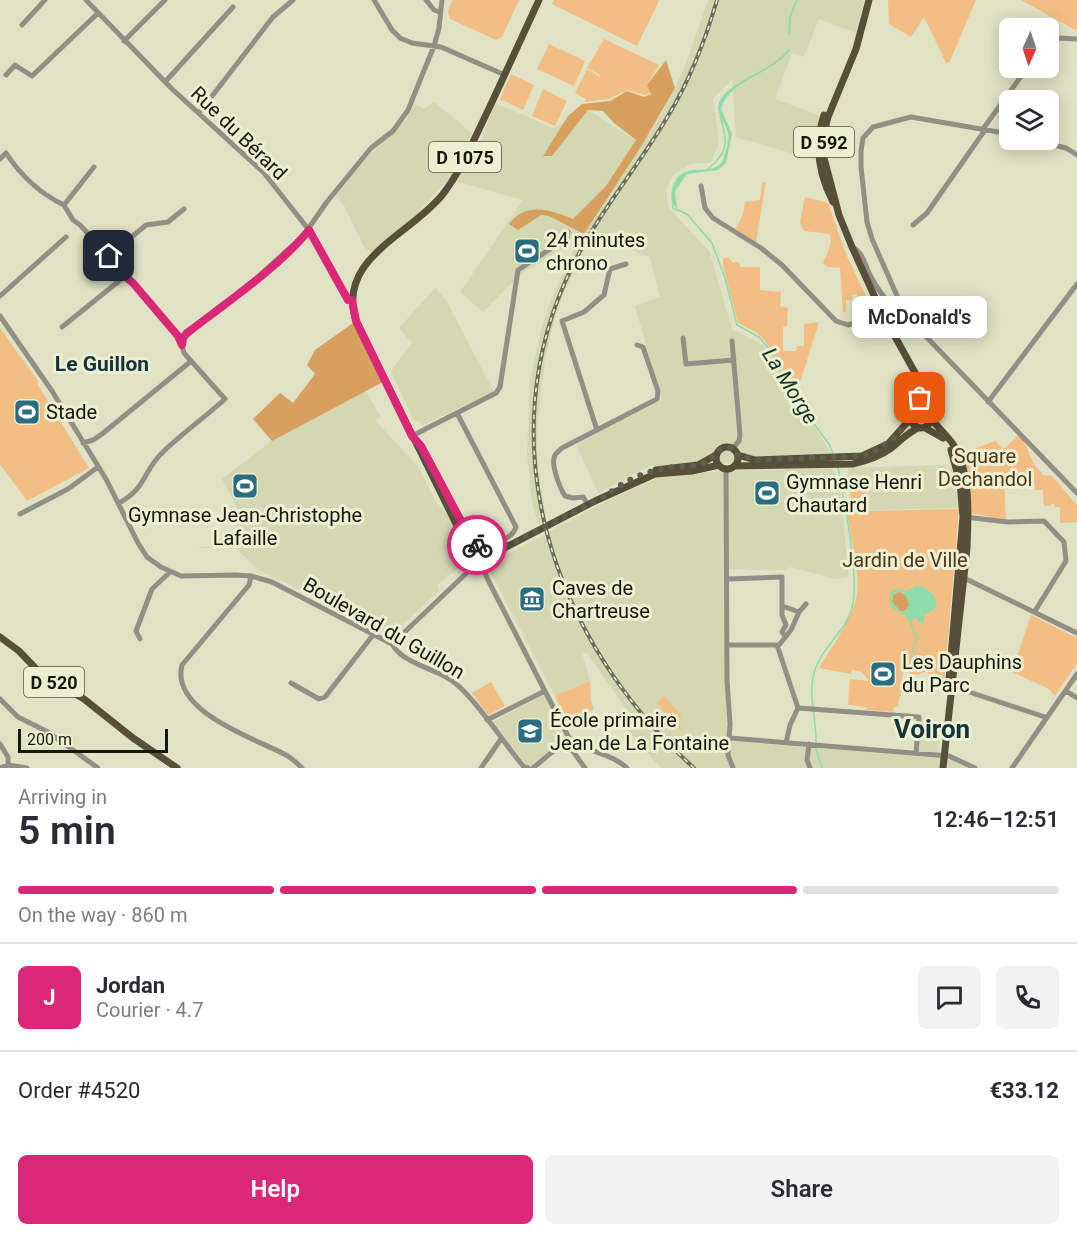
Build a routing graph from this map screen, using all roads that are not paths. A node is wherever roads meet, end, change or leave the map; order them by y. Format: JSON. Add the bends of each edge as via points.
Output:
{"nodes":[{"id":1,"x":45,"y":0,"type":"edge"},
{"id":2,"x":87,"y":0,"type":"edge"},
{"id":3,"x":165,"y":0,"type":"edge"},
{"id":4,"x":293,"y":0,"type":"edge"},
{"id":5,"x":374,"y":0,"type":"edge"},
{"id":6,"x":426,"y":0,"type":"edge"},
{"id":7,"x":442,"y":0,"type":"edge"},
{"id":8,"x":539,"y":0,"type":"edge"},
{"id":9,"x":868,"y":1,"type":"edge"},
{"id":10,"x":233,"y":7,"type":"dead end"},
{"id":11,"x":98,"y":12,"type":"junction"},
{"id":12,"x":440,"y":12,"type":"junction"},
{"id":13,"x":22,"y":25,"type":"dead end"},
{"id":14,"x":1059,"y":38,"type":"edge"},
{"id":15,"x":1077,"y":39,"type":"edge"},
{"id":16,"x":123,"y":41,"type":"junction"},
{"id":17,"x":434,"y":46,"type":"junction"},
{"id":18,"x":6,"y":75,"type":"dead end"},
{"id":19,"x":505,"y":75,"type":"junction"},
{"id":20,"x":1020,"y":78,"type":"edge"},
{"id":21,"x":165,"y":81,"type":"junction"},
{"id":22,"x":199,"y":113,"type":"junction"},
{"id":23,"x":984,"y":129,"type":"junction"},
{"id":24,"x":999,"y":132,"type":"edge"},
{"id":25,"x":1059,"y":146,"type":"edge"},
{"id":26,"x":1077,"y":155,"type":"edge"},
{"id":27,"x":0,"y":159,"type":"edge"},
{"id":28,"x":94,"y":167,"type":"dead end"},
{"id":29,"x":701,"y":186,"type":"dead end"},
{"id":30,"x":64,"y":205,"type":"junction"},
{"id":31,"x":184,"y":209,"type":"dead end"},
{"id":32,"x":913,"y":225,"type":"dead end"},
{"id":33,"x":309,"y":230,"type":"junction"},
{"id":34,"x":568,"y":232,"type":"dead end"},
{"id":35,"x":66,"y":237,"type":"dead end"},
{"id":36,"x":852,"y":248,"type":"junction"},
{"id":37,"x":109,"y":256,"type":"junction"},
{"id":38,"x":626,"y":264,"type":"dead end"},
{"id":39,"x":124,"y":277,"type":"junction"},
{"id":40,"x":1077,"y":284,"type":"edge"},
{"id":41,"x":0,"y":296,"type":"edge"},
{"id":42,"x":352,"y":300,"type":"junction"},
{"id":43,"x":883,"y":315,"type":"junction"},
{"id":44,"x":0,"y":316,"type":"edge"},
{"id":45,"x":906,"y":316,"type":"junction"},
{"id":46,"x":62,"y":327,"type":"dead end"},
{"id":47,"x":683,"y":338,"type":"dead end"},
{"id":48,"x":732,"y":341,"type":"dead end"},
{"id":49,"x":182,"y":345,"type":"junction"},
{"id":50,"x":637,"y":345,"type":"dead end"},
{"id":51,"x":734,"y":360,"type":"junction"},
{"id":52,"x":190,"y":362,"type":"junction"},
{"id":53,"x":922,"y":389,"type":"junction"},
{"id":54,"x":988,"y":402,"type":"junction"},
{"id":55,"x":915,"y":409,"type":"junction"},
{"id":56,"x":927,"y":409,"type":"junction"},
{"id":57,"x":457,"y":413,"type":"junction"},
{"id":58,"x":911,"y":418,"type":"junction"},
{"id":59,"x":932,"y":419,"type":"junction"},
{"id":60,"x":921,"y":428,"type":"junction"},
{"id":61,"x":597,"y":430,"type":"junction"},
{"id":62,"x":412,"y":436,"type":"junction"},
{"id":63,"x":83,"y":443,"type":"junction"},
{"id":64,"x":733,"y":448,"type":"junction"},
{"id":65,"x":716,"y":455,"type":"junction"},
{"id":66,"x":738,"y":455,"type":"junction"},
{"id":67,"x":834,"y":461,"type":"junction"},
{"id":68,"x":735,"y":466,"type":"junction"},
{"id":69,"x":98,"y":467,"type":"junction"},
{"id":70,"x":723,"y":467,"type":"junction"},
{"id":71,"x":1077,"y":493,"type":"edge"},
{"id":72,"x":606,"y":496,"type":"junction"},
{"id":73,"x":119,"y":503,"type":"junction"},
{"id":74,"x":588,"y":505,"type":"junction"},
{"id":75,"x":20,"y":514,"type":"dead end"},
{"id":76,"x":965,"y":517,"type":"junction"},
{"id":77,"x":477,"y":557,"type":"junction"},
{"id":78,"x":170,"y":572,"type":"junction"},
{"id":79,"x":251,"y":576,"type":"junction"},
{"id":80,"x":961,"y":577,"type":"junction"},
{"id":81,"x":728,"y":579,"type":"junction"},
{"id":82,"x":806,"y":604,"type":"dead end"},
{"id":83,"x":782,"y":606,"type":"junction"},
{"id":84,"x":1035,"y":611,"type":"junction"},
{"id":85,"x":799,"y":612,"type":"junction"},
{"id":86,"x":1077,"y":633,"type":"edge"},
{"id":87,"x":374,"y":635,"type":"junction"},
{"id":88,"x":785,"y":636,"type":"junction"},
{"id":89,"x":0,"y":637,"type":"edge"},
{"id":90,"x":140,"y":639,"type":"dead end"},
{"id":91,"x":392,"y":644,"type":"junction"},
{"id":92,"x":728,"y":645,"type":"junction"},
{"id":93,"x":777,"y":645,"type":"junction"},
{"id":94,"x":1077,"y":674,"type":"edge"},
{"id":95,"x":291,"y":682,"type":"dead end"},
{"id":96,"x":950,"y":686,"type":"junction"},
{"id":97,"x":545,"y":691,"type":"junction"},
{"id":98,"x":1066,"y":691,"type":"junction"},
{"id":99,"x":1077,"y":698,"type":"edge"},
{"id":100,"x":0,"y":699,"type":"edge"},
{"id":101,"x":798,"y":708,"type":"junction"},
{"id":102,"x":1045,"y":717,"type":"junction"},
{"id":103,"x":487,"y":720,"type":"junction"},
{"id":104,"x":570,"y":738,"type":"junction"},
{"id":105,"x":729,"y":738,"type":"junction"},
{"id":106,"x":501,"y":739,"type":"junction"},
{"id":107,"x":786,"y":743,"type":"junction"},
{"id":108,"x":0,"y":744,"type":"edge"},
{"id":109,"x":811,"y":745,"type":"junction"},
{"id":110,"x":556,"y":749,"type":"junction"},
{"id":111,"x":574,"y":751,"type":"junction"},
{"id":112,"x":594,"y":752,"type":"junction"},
{"id":113,"x":916,"y":753,"type":"junction"},
{"id":114,"x":944,"y":755,"type":"junction"},
{"id":115,"x":8,"y":765,"type":"junction"},
{"id":116,"x":584,"y":766,"type":"edge"},
{"id":117,"x":0,"y":768,"type":"edge"},
{"id":118,"x":27,"y":768,"type":"edge"},
{"id":119,"x":98,"y":768,"type":"edge"},
{"id":120,"x":177,"y":768,"type":"edge"},
{"id":121,"x":302,"y":768,"type":"edge"},
{"id":122,"x":481,"y":768,"type":"edge"},
{"id":123,"x":528,"y":768,"type":"edge"},
{"id":124,"x":533,"y":768,"type":"edge"},
{"id":125,"x":627,"y":768,"type":"edge"},
{"id":126,"x":733,"y":768,"type":"edge"},
{"id":127,"x":810,"y":768,"type":"edge"},
{"id":128,"x":943,"y":768,"type":"edge"},
{"id":129,"x":975,"y":768,"type":"edge"},
{"id":130,"x":1012,"y":768,"type":"edge"}],
"edges":[{"from":1,"to":13,"type":"street"},
{"from":2,"to":11,"type":"street","name":"Rue du Bérard"},
{"from":3,"to":16,"type":"street"},
{"from":4,"to":22,"type":"street","via":[[269,23]]},
{"from":5,"to":17,"type":"street","via":[[400,38]]},
{"from":6,"to":12,"type":"street"},
{"from":7,"to":12,"type":"street"},
{"from":8,"to":19,"type":"main road","number":"D 1075"},
{"from":9,"to":36,"type":"main road","number":"D 592","via":[[847,71],[838,82],[824,116],[817,158]]},
{"from":10,"to":21,"type":"street"},
{"from":11,"to":16,"type":"street","name":"Rue du Bérard"},
{"from":11,"to":18,"type":"street","via":[[32,76],[15,65]]},
{"from":12,"to":17,"type":"street"},
{"from":14,"to":15,"type":"street"},
{"from":16,"to":21,"type":"street","name":"Rue du Bérard"},
{"from":17,"to":19,"type":"street"},
{"from":17,"to":33,"type":"street","via":[[408,110],[393,131],[371,148],[352,171]]},
{"from":19,"to":42,"type":"main road","number":"D 1075","via":[[457,173],[430,208],[364,266],[355,282]]},
{"from":20,"to":23,"type":"street"},
{"from":21,"to":22,"type":"street","name":"Rue du Bérard"},
{"from":22,"to":33,"type":"street","name":"Rue du Bérard","via":[[264,173]]},
{"from":23,"to":24,"type":"street"},
{"from":23,"to":32,"type":"street","via":[[927,213]]},
{"from":23,"to":45,"type":"street","via":[[911,117],[873,127],[863,138],[861,167],[867,222]]},
{"from":25,"to":26,"type":"street"},
{"from":27,"to":30,"type":"street","via":[[6,153],[30,184]]},
{"from":28,"to":30,"type":"street"},
{"from":29,"to":43,"type":"street","via":[[705,208],[712,218],[783,265],[836,321],[848,325]]},
{"from":30,"to":37,"type":"street","via":[[73,220]]},
{"from":31,"to":37,"type":"street","via":[[168,222],[146,225]]},
{"from":33,"to":42,"type":"street","name":"Rue du Bérard","via":[[348,300]]},
{"from":33,"to":49,"type":"street","via":[[246,288],[187,333]]},
{"from":34,"to":57,"type":"street","via":[[567,238],[518,270],[500,387],[496,393]]},
{"from":35,"to":41,"type":"street"},
{"from":36,"to":43,"type":"main road","number":"D 592"},
{"from":36,"to":45,"type":"street","via":[[860,253],[880,291]]},
{"from":37,"to":39,"type":"street"},
{"from":38,"to":61,"type":"street","via":[[610,269],[604,295],[584,312],[562,321]]},
{"from":39,"to":46,"type":"street"},
{"from":39,"to":49,"type":"street"},
{"from":40,"to":54,"type":"street"},
{"from":42,"to":62,"type":"main road","via":[[356,321]]},
{"from":43,"to":53,"type":"main road","number":"D 592"},
{"from":44,"to":63,"type":"street"},
{"from":45,"to":54,"type":"street"},
{"from":47,"to":51,"type":"street","via":[[686,364]]},
{"from":48,"to":51,"type":"street"},
{"from":49,"to":52,"type":"street"},
{"from":50,"to":61,"type":"street","via":[[643,347],[659,396]]},
{"from":51,"to":64,"type":"street","via":[[740,435]]},
{"from":52,"to":63,"type":"street","via":[[102,434]]},
{"from":52,"to":73,"type":"street","via":[[225,399],[164,451],[141,486]]},
{"from":53,"to":55,"type":"main road"},
{"from":53,"to":56,"type":"main road","number":"D 592"},
{"from":54,"to":71,"type":"street"},
{"from":55,"to":56,"type":"main road"},
{"from":55,"to":58,"type":"main road"},
{"from":56,"to":59,"type":"main road"},
{"from":57,"to":62,"type":"street"},
{"from":57,"to":77,"type":"street","via":[[516,527],[514,533]]},
{"from":58,"to":60,"type":"main road","via":[[914,426]]},
{"from":58,"to":67,"type":"main road","via":[[877,451]]},
{"from":59,"to":60,"type":"main road"},
{"from":59,"to":76,"type":"main road","via":[[958,455],[966,487]]},
{"from":60,"to":67,"type":"main road","via":[[868,460],[843,465]]},
{"from":60,"to":76,"type":"main road","via":[[942,437],[950,448]]},
{"from":61,"to":74,"type":"street","via":[[562,448],[553,460],[565,496],[583,497]]},
{"from":62,"to":77,"type":"main road"},
{"from":63,"to":69,"type":"street"},
{"from":64,"to":65,"type":"main road","via":[[723,447]]},
{"from":64,"to":66,"type":"main road"},
{"from":65,"to":70,"type":"main road"},
{"from":65,"to":72,"type":"main road","via":[[698,465],[644,473]]},
{"from":66,"to":67,"type":"main road","via":[[755,460]]},
{"from":66,"to":68,"type":"main road"},
{"from":67,"to":68,"type":"main road"},
{"from":68,"to":70,"type":"main road"},
{"from":69,"to":73,"type":"street"},
{"from":69,"to":75,"type":"street","via":[[68,489]]},
{"from":70,"to":72,"type":"main road","via":[[655,474]]},
{"from":70,"to":81,"type":"street"},
{"from":72,"to":74,"type":"main road"},
{"from":73,"to":78,"type":"street","via":[[147,557]]},
{"from":74,"to":77,"type":"main road"},
{"from":76,"to":80,"type":"main road"},
{"from":76,"to":84,"type":"street","via":[[1044,521],[1064,542],[1066,561]]},
{"from":77,"to":91,"type":"street","via":[[467,574]]},
{"from":77,"to":97,"type":"street"},
{"from":78,"to":79,"type":"street","name":"Boulevard du Guillon","via":[[181,576]]},
{"from":78,"to":90,"type":"street","via":[[152,589],[136,631]]},
{"from":79,"to":87,"type":"street","name":"Boulevard du Guillon","via":[[304,597]]},
{"from":79,"to":121,"type":"street","via":[[249,585],[182,665],[183,686],[202,710],[259,744],[285,754]]},
{"from":80,"to":84,"type":"street"},
{"from":80,"to":96,"type":"main road"},
{"from":81,"to":83,"type":"street","via":[[782,577]]},
{"from":81,"to":92,"type":"street"},
{"from":82,"to":85,"type":"street"},
{"from":83,"to":85,"type":"street"},
{"from":83,"to":88,"type":"street"},
{"from":84,"to":86,"type":"street"},
{"from":85,"to":88,"type":"street"},
{"from":87,"to":91,"type":"street","name":"Boulevard du Guillon"},
{"from":87,"to":95,"type":"street","via":[[325,697],[319,699]]},
{"from":88,"to":93,"type":"street"},
{"from":89,"to":120,"type":"main road","number":"D 520","via":[[42,675],[84,699]]},
{"from":91,"to":103,"type":"street","name":"Boulevard du Guillon","via":[[397,654],[457,684]]},
{"from":92,"to":93,"type":"street"},
{"from":92,"to":105,"type":"street"},
{"from":93,"to":101,"type":"street"},
{"from":94,"to":98,"type":"street"},
{"from":96,"to":102,"type":"street"},
{"from":96,"to":114,"type":"main road"},
{"from":97,"to":103,"type":"street"},
{"from":97,"to":104,"type":"street"},
{"from":98,"to":99,"type":"street"},
{"from":98,"to":102,"type":"street"},
{"from":100,"to":119,"type":"street","via":[[18,717],[48,732]]},
{"from":101,"to":107,"type":"street"},
{"from":101,"to":113,"type":"street","via":[[919,717]]},
{"from":102,"to":130,"type":"street"},
{"from":103,"to":106,"type":"street","name":"Boulevard du Guillon"},
{"from":104,"to":110,"type":"street"},
{"from":104,"to":111,"type":"street"},
{"from":104,"to":112,"type":"street"},
{"from":105,"to":107,"type":"street"},
{"from":105,"to":126,"type":"street","via":[[728,759]]},
{"from":106,"to":122,"type":"street"},
{"from":106,"to":123,"type":"street","name":"Boulevard du Guillon"},
{"from":107,"to":109,"type":"street"},
{"from":108,"to":115,"type":"street"},
{"from":109,"to":113,"type":"street"},
{"from":109,"to":127,"type":"street","via":[[807,760]]},
{"from":110,"to":111,"type":"street"},
{"from":110,"to":124,"type":"street"},
{"from":111,"to":116,"type":"street"},
{"from":112,"to":116,"type":"street","via":[[584,755]]},
{"from":112,"to":125,"type":"street"},
{"from":113,"to":114,"type":"street"},
{"from":114,"to":128,"type":"main road"},
{"from":114,"to":129,"type":"street"},
{"from":115,"to":117,"type":"street"},
{"from":115,"to":118,"type":"street"}]}
